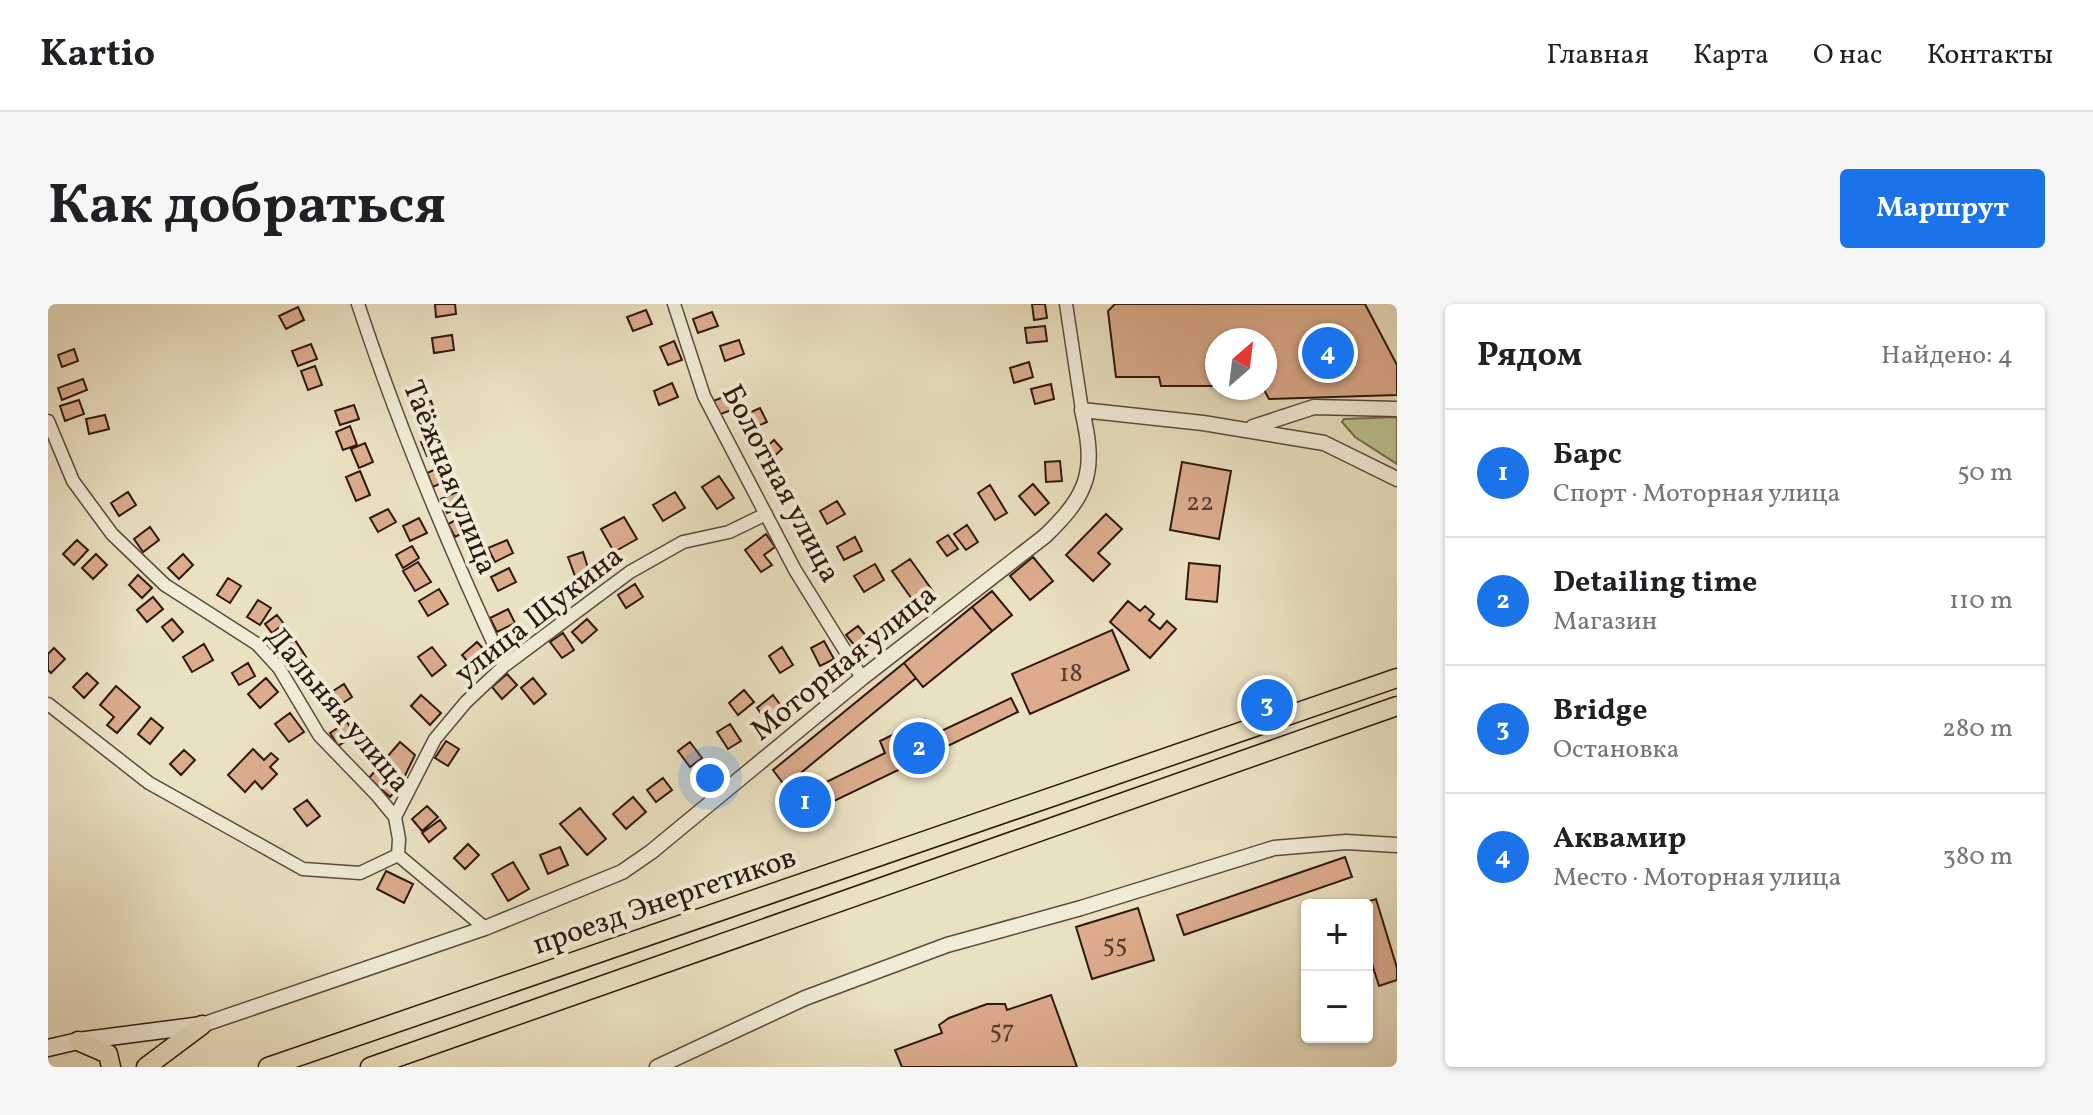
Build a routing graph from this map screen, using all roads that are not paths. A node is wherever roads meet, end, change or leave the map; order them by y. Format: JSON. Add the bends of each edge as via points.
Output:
{"nodes":[{"id":1,"x":358,"y":304,"type":"edge"},
{"id":2,"x":674,"y":304,"type":"edge"},
{"id":3,"x":1066,"y":304,"type":"edge"},
{"id":4,"x":1397,"y":409,"type":"edge"},
{"id":5,"x":1082,"y":410,"type":"junction"},
{"id":6,"x":48,"y":421,"type":"edge"},
{"id":7,"x":1247,"y":429,"type":"junction"},
{"id":8,"x":1397,"y":479,"type":"edge"},
{"id":9,"x":766,"y":514,"type":"junction"},
{"id":10,"x":504,"y":666,"type":"junction"},
{"id":11,"x":862,"y":678,"type":"junction"},
{"id":12,"x":1397,"y":678,"type":"edge"},
{"id":13,"x":48,"y":704,"type":"edge"},
{"id":14,"x":1397,"y":706,"type":"edge"},
{"id":15,"x":395,"y":817,"type":"junction"},
{"id":16,"x":1397,"y":845,"type":"edge"},
{"id":17,"x":398,"y":855,"type":"junction"},
{"id":18,"x":485,"y":928,"type":"junction"},
{"id":19,"x":202,"y":1025,"type":"junction"},
{"id":20,"x":78,"y":1041,"type":"junction"},
{"id":21,"x":48,"y":1048,"type":"edge"},
{"id":22,"x":111,"y":1067,"type":"edge"},
{"id":23,"x":146,"y":1067,"type":"edge"},
{"id":24,"x":268,"y":1067,"type":"edge"},
{"id":25,"x":370,"y":1067,"type":"edge"},
{"id":26,"x":657,"y":1067,"type":"edge"}],
"edges":[{"from":1,"to":10,"type":"street","name":"Таёжная улица","via":[[397,419]]},
{"from":2,"to":9,"type":"street","name":"Болотная улица","via":[[704,396]]},
{"from":3,"to":5,"type":"street"},
{"from":4,"to":7,"type":"street","via":[[1314,407]]},
{"from":5,"to":7,"type":"street"},
{"from":5,"to":11,"type":"street","name":"Моторная улица","via":[[1090,445],[1087,477],[1064,517]]},
{"from":6,"to":15,"type":"street","name":"Дальняя улица","via":[[73,481],[112,534],[165,585],[257,644],[279,668],[319,735]]},
{"from":7,"to":8,"type":"street","via":[[1324,443]]},
{"from":9,"to":10,"type":"street","name":"улица Щукина","via":[[729,532],[683,542],[630,572]]},
{"from":9,"to":11,"type":"street","name":"Болотная улица"},
{"from":10,"to":15,"type":"street","name":"улица Щукина","via":[[435,739]]},
{"from":11,"to":18,"type":"street","name":"Моторная улица","via":[[622,872]]},
{"from":12,"to":24,"type":"main road","name":"проезд Энергетиков"},
{"from":13,"to":17,"type":"street","via":[[149,783],[303,869],[360,873]]},
{"from":14,"to":25,"type":"main road","name":"проезд Энергетиков"},
{"from":15,"to":17,"type":"street","name":"Дальняя улица"},
{"from":16,"to":26,"type":"street","via":[[1346,842],[1274,848],[947,945],[805,998]]},
{"from":17,"to":18,"type":"street"},
{"from":18,"to":19,"type":"street","name":"Моторная улица"},
{"from":19,"to":20,"type":"main road"},
{"from":19,"to":23,"type":"main road"},
{"from":20,"to":21,"type":"main road"},
{"from":20,"to":22,"type":"main road","via":[[108,1054]]}]}
